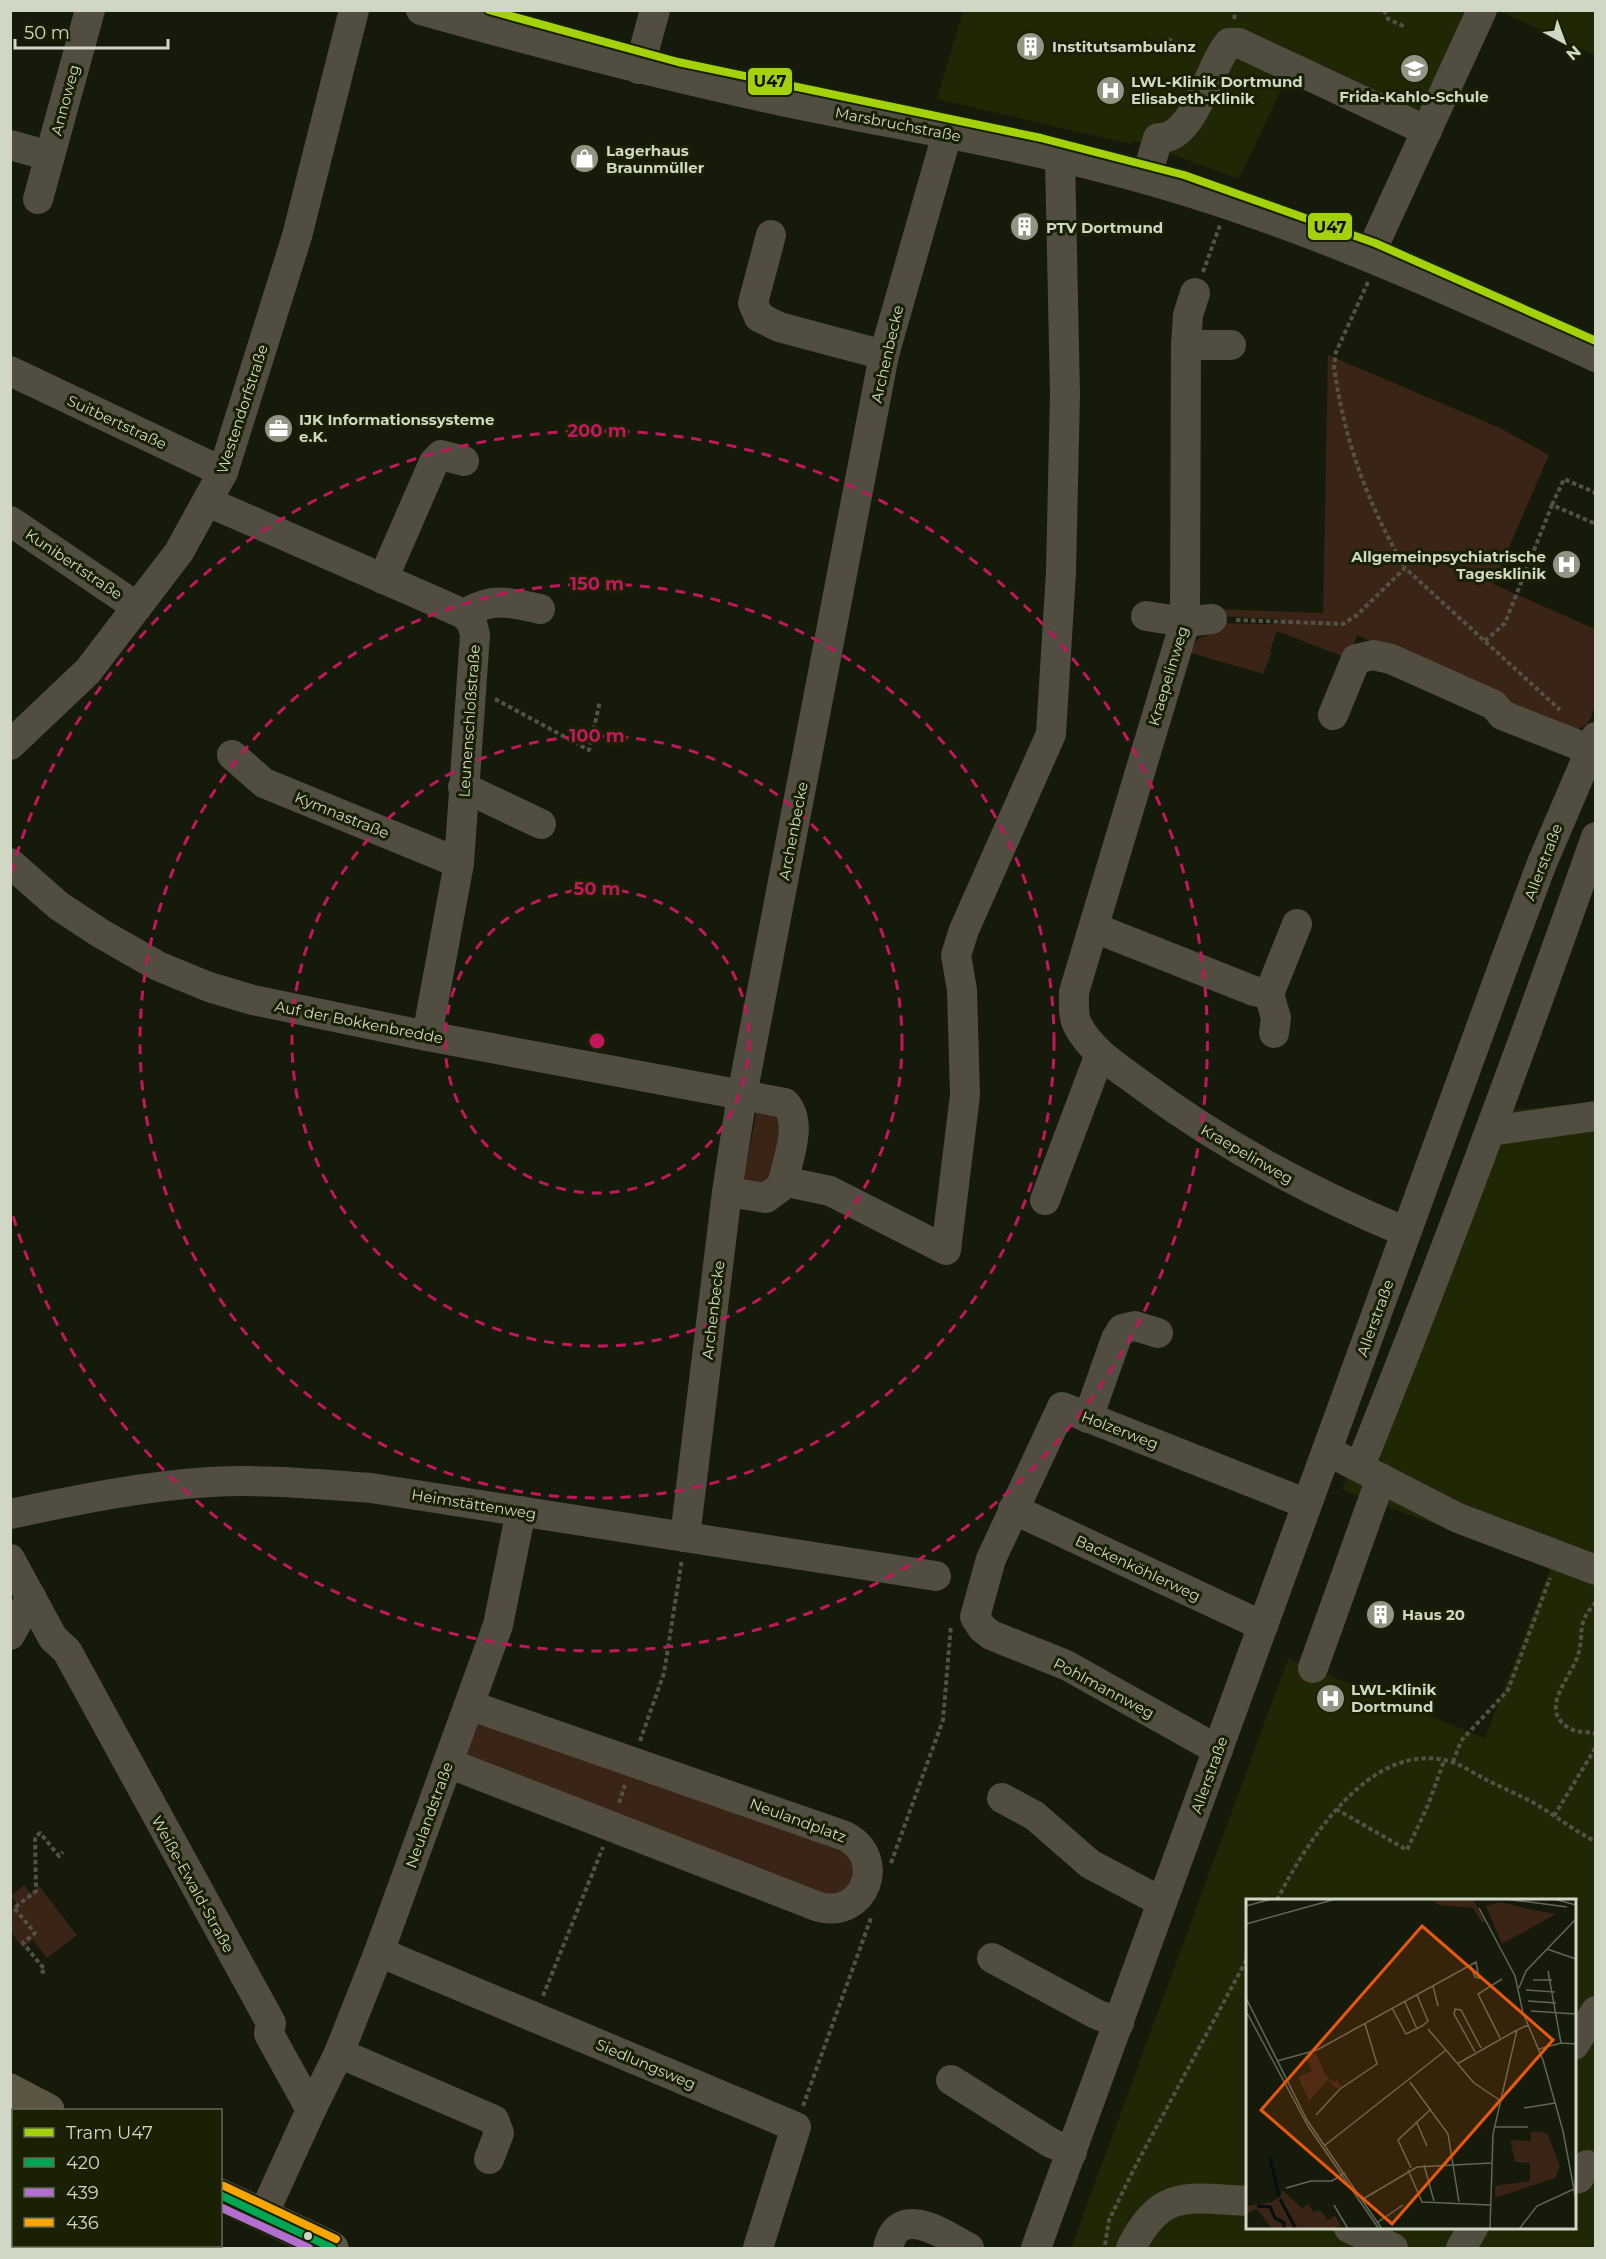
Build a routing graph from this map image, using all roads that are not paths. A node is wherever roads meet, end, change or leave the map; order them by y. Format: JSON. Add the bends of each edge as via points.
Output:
{"nodes":[{"id":1,"x":90,"y":10,"type":"edge"},
{"id":2,"x":354,"y":10,"type":"edge"},
{"id":3,"x":421,"y":10,"type":"edge"},
{"id":4,"x":655,"y":10,"type":"edge"},
{"id":5,"x":1482,"y":10,"type":"edge"},
{"id":6,"x":639,"y":69,"type":"junction"},
{"id":7,"x":1426,"y":131,"type":"junction"},
{"id":8,"x":947,"y":134,"type":"junction"},
{"id":9,"x":10,"y":145,"type":"edge"},
{"id":10,"x":50,"y":156,"type":"junction"},
{"id":11,"x":1060,"y":158,"type":"junction"},
{"id":12,"x":1146,"y":179,"type":"junction"},
{"id":13,"x":38,"y":199,"type":"dead end"},
{"id":14,"x":771,"y":235,"type":"dead end"},
{"id":15,"x":1373,"y":257,"type":"junction"},
{"id":16,"x":1195,"y":293,"type":"road end"},
{"id":17,"x":1186,"y":345,"type":"junction"},
{"id":18,"x":1231,"y":345,"type":"dead end"},
{"id":19,"x":884,"y":355,"type":"junction"},
{"id":20,"x":1596,"y":357,"type":"edge"},
{"id":21,"x":10,"y":371,"type":"edge"},
{"id":22,"x":464,"y":461,"type":"dead end"},
{"id":23,"x":223,"y":472,"type":"junction"},
{"id":24,"x":208,"y":502,"type":"junction"},
{"id":25,"x":10,"y":521,"type":"edge"},
{"id":26,"x":383,"y":579,"type":"junction"},
{"id":27,"x":137,"y":607,"type":"junction"},
{"id":28,"x":540,"y":609,"type":"dead end"},
{"id":29,"x":464,"y":614,"type":"junction"},
{"id":30,"x":1146,"y":616,"type":"dead end"},
{"id":31,"x":1208,"y":620,"type":"junction"},
{"id":32,"x":1333,"y":715,"type":"dead end"},
{"id":33,"x":1587,"y":744,"type":"edge"},
{"id":34,"x":10,"y":745,"type":"edge"},
{"id":35,"x":232,"y":755,"type":"dead end"},
{"id":36,"x":464,"y":787,"type":"junction"},
{"id":37,"x":540,"y":824,"type":"dead end"},
{"id":38,"x":1596,"y":837,"type":"edge"},
{"id":39,"x":10,"y":863,"type":"edge"},
{"id":40,"x":459,"y":863,"type":"junction"},
{"id":41,"x":1297,"y":924,"type":"dead end"},
{"id":42,"x":1095,"y":928,"type":"junction"},
{"id":43,"x":1269,"y":994,"type":"junction"},
{"id":44,"x":1274,"y":1032,"type":"dead end"},
{"id":45,"x":427,"y":1036,"type":"junction"},
{"id":46,"x":1100,"y":1054,"type":"junction"},
{"id":47,"x":742,"y":1095,"type":"junction"},
{"id":48,"x":1596,"y":1116,"type":"edge"},
{"id":49,"x":1490,"y":1131,"type":"junction"},
{"id":50,"x":783,"y":1181,"type":"junction"},
{"id":51,"x":727,"y":1192,"type":"junction"},
{"id":52,"x":1045,"y":1200,"type":"dead end"},
{"id":53,"x":1406,"y":1232,"type":"junction"},
{"id":54,"x":1158,"y":1333,"type":"dead end"},
{"id":55,"x":1088,"y":1418,"type":"junction"},
{"id":56,"x":1326,"y":1453,"type":"junction"},
{"id":57,"x":1370,"y":1472,"type":"junction"},
{"id":58,"x":1307,"y":1504,"type":"junction"},
{"id":59,"x":1013,"y":1509,"type":"junction"},
{"id":60,"x":521,"y":1511,"type":"junction"},
{"id":61,"x":10,"y":1514,"type":"edge"},
{"id":62,"x":685,"y":1537,"type":"junction"},
{"id":63,"x":10,"y":1559,"type":"edge"},
{"id":64,"x":1596,"y":1570,"type":"edge"},
{"id":65,"x":936,"y":1576,"type":"dead end"},
{"id":66,"x":31,"y":1598,"type":"junction"},
{"id":67,"x":979,"y":1601,"type":"joint"},
{"id":68,"x":1263,"y":1626,"type":"junction"},
{"id":69,"x":10,"y":1635,"type":"edge"},
{"id":70,"x":1314,"y":1668,"type":"dead end"},
{"id":71,"x":470,"y":1706,"type":"junction"},
{"id":72,"x":1218,"y":1750,"type":"junction"},
{"id":73,"x":448,"y":1762,"type":"junction"},
{"id":74,"x":1002,"y":1798,"type":"dead end"},
{"id":75,"x":1162,"y":1902,"type":"junction"},
{"id":76,"x":379,"y":1952,"type":"junction"},
{"id":77,"x":992,"y":1958,"type":"dead end"},
{"id":78,"x":1596,"y":2011,"type":"edge"},
{"id":79,"x":1119,"y":2023,"type":"junction"},
{"id":80,"x":1576,"y":2043,"type":"edge"},
{"id":81,"x":339,"y":2053,"type":"junction"},
{"id":82,"x":951,"y":2080,"type":"dead end"},
{"id":83,"x":10,"y":2090,"type":"edge"},
{"id":84,"x":43,"y":2109,"type":"edge"},
{"id":85,"x":311,"y":2110,"type":"junction"},
{"id":86,"x":1072,"y":2152,"type":"junction"},
{"id":87,"x":489,"y":2159,"type":"dead end"},
{"id":88,"x":222,"y":2196,"type":"edge"},
{"id":89,"x":1246,"y":2201,"type":"edge"},
{"id":90,"x":263,"y":2216,"type":"junction"},
{"id":91,"x":1351,"y":2229,"type":"edge"},
{"id":92,"x":1472,"y":2229,"type":"edge"},
{"id":93,"x":332,"y":2248,"type":"edge"},
{"id":94,"x":758,"y":2248,"type":"edge"},
{"id":95,"x":888,"y":2248,"type":"edge"},
{"id":96,"x":969,"y":2248,"type":"edge"},
{"id":97,"x":1036,"y":2248,"type":"edge"},
{"id":98,"x":1131,"y":2248,"type":"edge"},
{"id":99,"x":1393,"y":2248,"type":"edge"},
{"id":100,"x":1461,"y":2248,"type":"edge"}],
"edges":[{"from":1,"to":10,"type":"street","name":"Annoweg"},
{"from":2,"to":23,"type":"street","name":"Westendorfstraße","via":[[297,236]]},
{"from":3,"to":6,"type":"street","name":"Marsbruchstraße"},
{"from":4,"to":6,"type":"street"},
{"from":5,"to":7,"type":"street"},
{"from":6,"to":8,"type":"street","name":"Marsbruchstraße"},
{"from":7,"to":12,"type":"street","via":[[1239,43],[1228,43],[1185,122],[1175,135],[1158,138]]},
{"from":7,"to":15,"type":"street"},
{"from":8,"to":11,"type":"street","name":"Marsbruchstraße"},
{"from":8,"to":19,"type":"street","name":"Archenbecke"},
{"from":9,"to":10,"type":"street","name":"Annoweg"},
{"from":10,"to":13,"type":"street","name":"Annoweg"},
{"from":11,"to":12,"type":"street","name":"Marsbruchstraße"},
{"from":11,"to":50,"type":"street","via":[[1065,394],[1061,572],[1051,734],[956,955],[962,990],[965,1095],[945,1250],[830,1191]]},
{"from":12,"to":15,"type":"street","name":"Marsbruchstraße"},
{"from":14,"to":19,"type":"street","via":[[753,303],[759,316],[780,327]]},
{"from":15,"to":20,"type":"street","name":"Marsbruchstraße"},
{"from":16,"to":17,"type":"street","name":"Kraepelinweg","via":[[1188,315]]},
{"from":17,"to":18,"type":"street"},
{"from":17,"to":31,"type":"street","name":"Kraepelinweg"},
{"from":19,"to":47,"type":"street","name":"Archenbecke"},
{"from":21,"to":23,"type":"street","name":"Suitbertstraße"},
{"from":22,"to":26,"type":"street","via":[[441,455],[434,462]]},
{"from":23,"to":24,"type":"street","name":"Westendorfstraße"},
{"from":24,"to":26,"type":"street"},
{"from":24,"to":27,"type":"street","name":"Westendorfstraße","via":[[179,552]]},
{"from":25,"to":27,"type":"street","name":"Kunibertstraße"},
{"from":26,"to":29,"type":"street"},
{"from":27,"to":34,"type":"street","name":"Westendorfstraße","via":[[88,671]]},
{"from":28,"to":29,"type":"street","via":[[502,601],[481,604]]},
{"from":29,"to":36,"type":"street","name":"Leunenschloßstraße","via":[[472,622],[475,635]]},
{"from":30,"to":31,"type":"street"},
{"from":31,"to":42,"type":"street","name":"Kraepelinweg"},
{"from":32,"to":33,"type":"street","via":[[1356,660],[1373,655],[1391,659],[1494,705],[1502,715]]},
{"from":33,"to":53,"type":"street","name":"Allerstraße"},
{"from":35,"to":40,"type":"street","name":"Kymnastraße","via":[[264,783]]},
{"from":36,"to":37,"type":"street"},
{"from":36,"to":40,"type":"street","name":"Leunenschloßstraße"},
{"from":38,"to":49,"type":"street"},
{"from":39,"to":45,"type":"street","name":"Auf der Bokkenbredde","via":[[59,906],[158,966],[253,1000]]},
{"from":40,"to":45,"type":"street","name":"Leunenschloßstraße"},
{"from":41,"to":43,"type":"street"},
{"from":42,"to":43,"type":"street"},
{"from":42,"to":46,"type":"street","name":"Kraepelinweg","via":[[1074,993],[1076,1021]]},
{"from":43,"to":44,"type":"street","via":[[1276,1018]]},
{"from":45,"to":47,"type":"street","name":"Auf der Bokkenbredde"},
{"from":46,"to":52,"type":"street"},
{"from":46,"to":53,"type":"street","name":"Kraepelinweg","via":[[1184,1117],[1253,1161],[1342,1206]]},
{"from":47,"to":50,"type":"street","name":"Auf der Bokkenbredde","via":[[784,1103],[793,1112],[795,1123]]},
{"from":47,"to":51,"type":"street","name":"Archenbecke"},
{"from":48,"to":49,"type":"street"},
{"from":49,"to":57,"type":"street","via":[[1420,1316]]},
{"from":50,"to":51,"type":"street","via":[[766,1198]]},
{"from":51,"to":62,"type":"street","name":"Archenbecke"},
{"from":53,"to":56,"type":"street","name":"Allerstraße"},
{"from":54,"to":55,"type":"street","via":[[1135,1326],[1122,1329]]},
{"from":55,"to":58,"type":"street","name":"Holzerweg"},
{"from":55,"to":59,"type":"street","name":"Holzerweg","via":[[1062,1407]]},
{"from":56,"to":57,"type":"street"},
{"from":56,"to":58,"type":"street","name":"Allerstraße"},
{"from":57,"to":64,"type":"street","via":[[1458,1518]]},
{"from":57,"to":70,"type":"street"},
{"from":58,"to":68,"type":"street","name":"Allerstraße"},
{"from":59,"to":67,"type":"street","name":"Holzerweg","via":[[991,1559]]},
{"from":59,"to":68,"type":"street","name":"Backenköhlerweg"},
{"from":60,"to":61,"type":"street","name":"Heimstättenweg","via":[[371,1488],[210,1482],[84,1498]]},
{"from":60,"to":62,"type":"street","name":"Heimstättenweg"},
{"from":60,"to":71,"type":"street","name":"Neulandstraße","via":[[498,1625]]},
{"from":62,"to":65,"type":"street","name":"Heimstättenweg"},
{"from":63,"to":66,"type":"street","name":"Weiße-Ewald-Straße"},
{"from":66,"to":69,"type":"street"},
{"from":66,"to":85,"type":"street","name":"Weiße-Ewald-Straße","via":[[53,1638],[67,1651],[271,2023],[269,2034]]},
{"from":67,"to":72,"type":"street","name":"Pohlmannweg","via":[[975,1617],[991,1635],[1066,1665]]},
{"from":68,"to":72,"type":"street","name":"Allerstraße"},
{"from":71,"to":73,"type":"street","name":"Neulandstraße"},
{"from":71,"to":73,"type":"street","name":"Neulandplatz","via":[[845,1836],[864,1851],[868,1877],[853,1902],[830,1910]]},
{"from":72,"to":75,"type":"street","name":"Allerstraße"},
{"from":73,"to":76,"type":"street","name":"Neulandstraße"},
{"from":74,"to":75,"type":"street","via":[[1035,1816],[1090,1863]]},
{"from":75,"to":79,"type":"street","name":"Allerstraße"},
{"from":76,"to":81,"type":"street","name":"Neulandstraße"},
{"from":76,"to":94,"type":"street","name":"Siedlungsweg","via":[[796,2127]]},
{"from":77,"to":79,"type":"street"},
{"from":78,"to":80,"type":"street"},
{"from":79,"to":86,"type":"street","name":"Allerstraße"},
{"from":81,"to":85,"type":"street","name":"Neulandstraße"},
{"from":81,"to":87,"type":"street","via":[[494,2120],[499,2133]]},
{"from":82,"to":86,"type":"street","via":[[1051,2143]]},
{"from":83,"to":84,"type":"main road"},
{"from":85,"to":90,"type":"street"},
{"from":86,"to":97,"type":"street","name":"Allerstraße"},
{"from":88,"to":90,"type":"main road"},
{"from":89,"to":98,"type":"street","via":[[1202,2199],[1167,2204],[1143,2224]]},
{"from":90,"to":93,"type":"main road"},
{"from":91,"to":99,"type":"street"},
{"from":92,"to":100,"type":"street"},
{"from":95,"to":96,"type":"street","via":[[893,2236],[906,2224],[920,2223]]}]}
